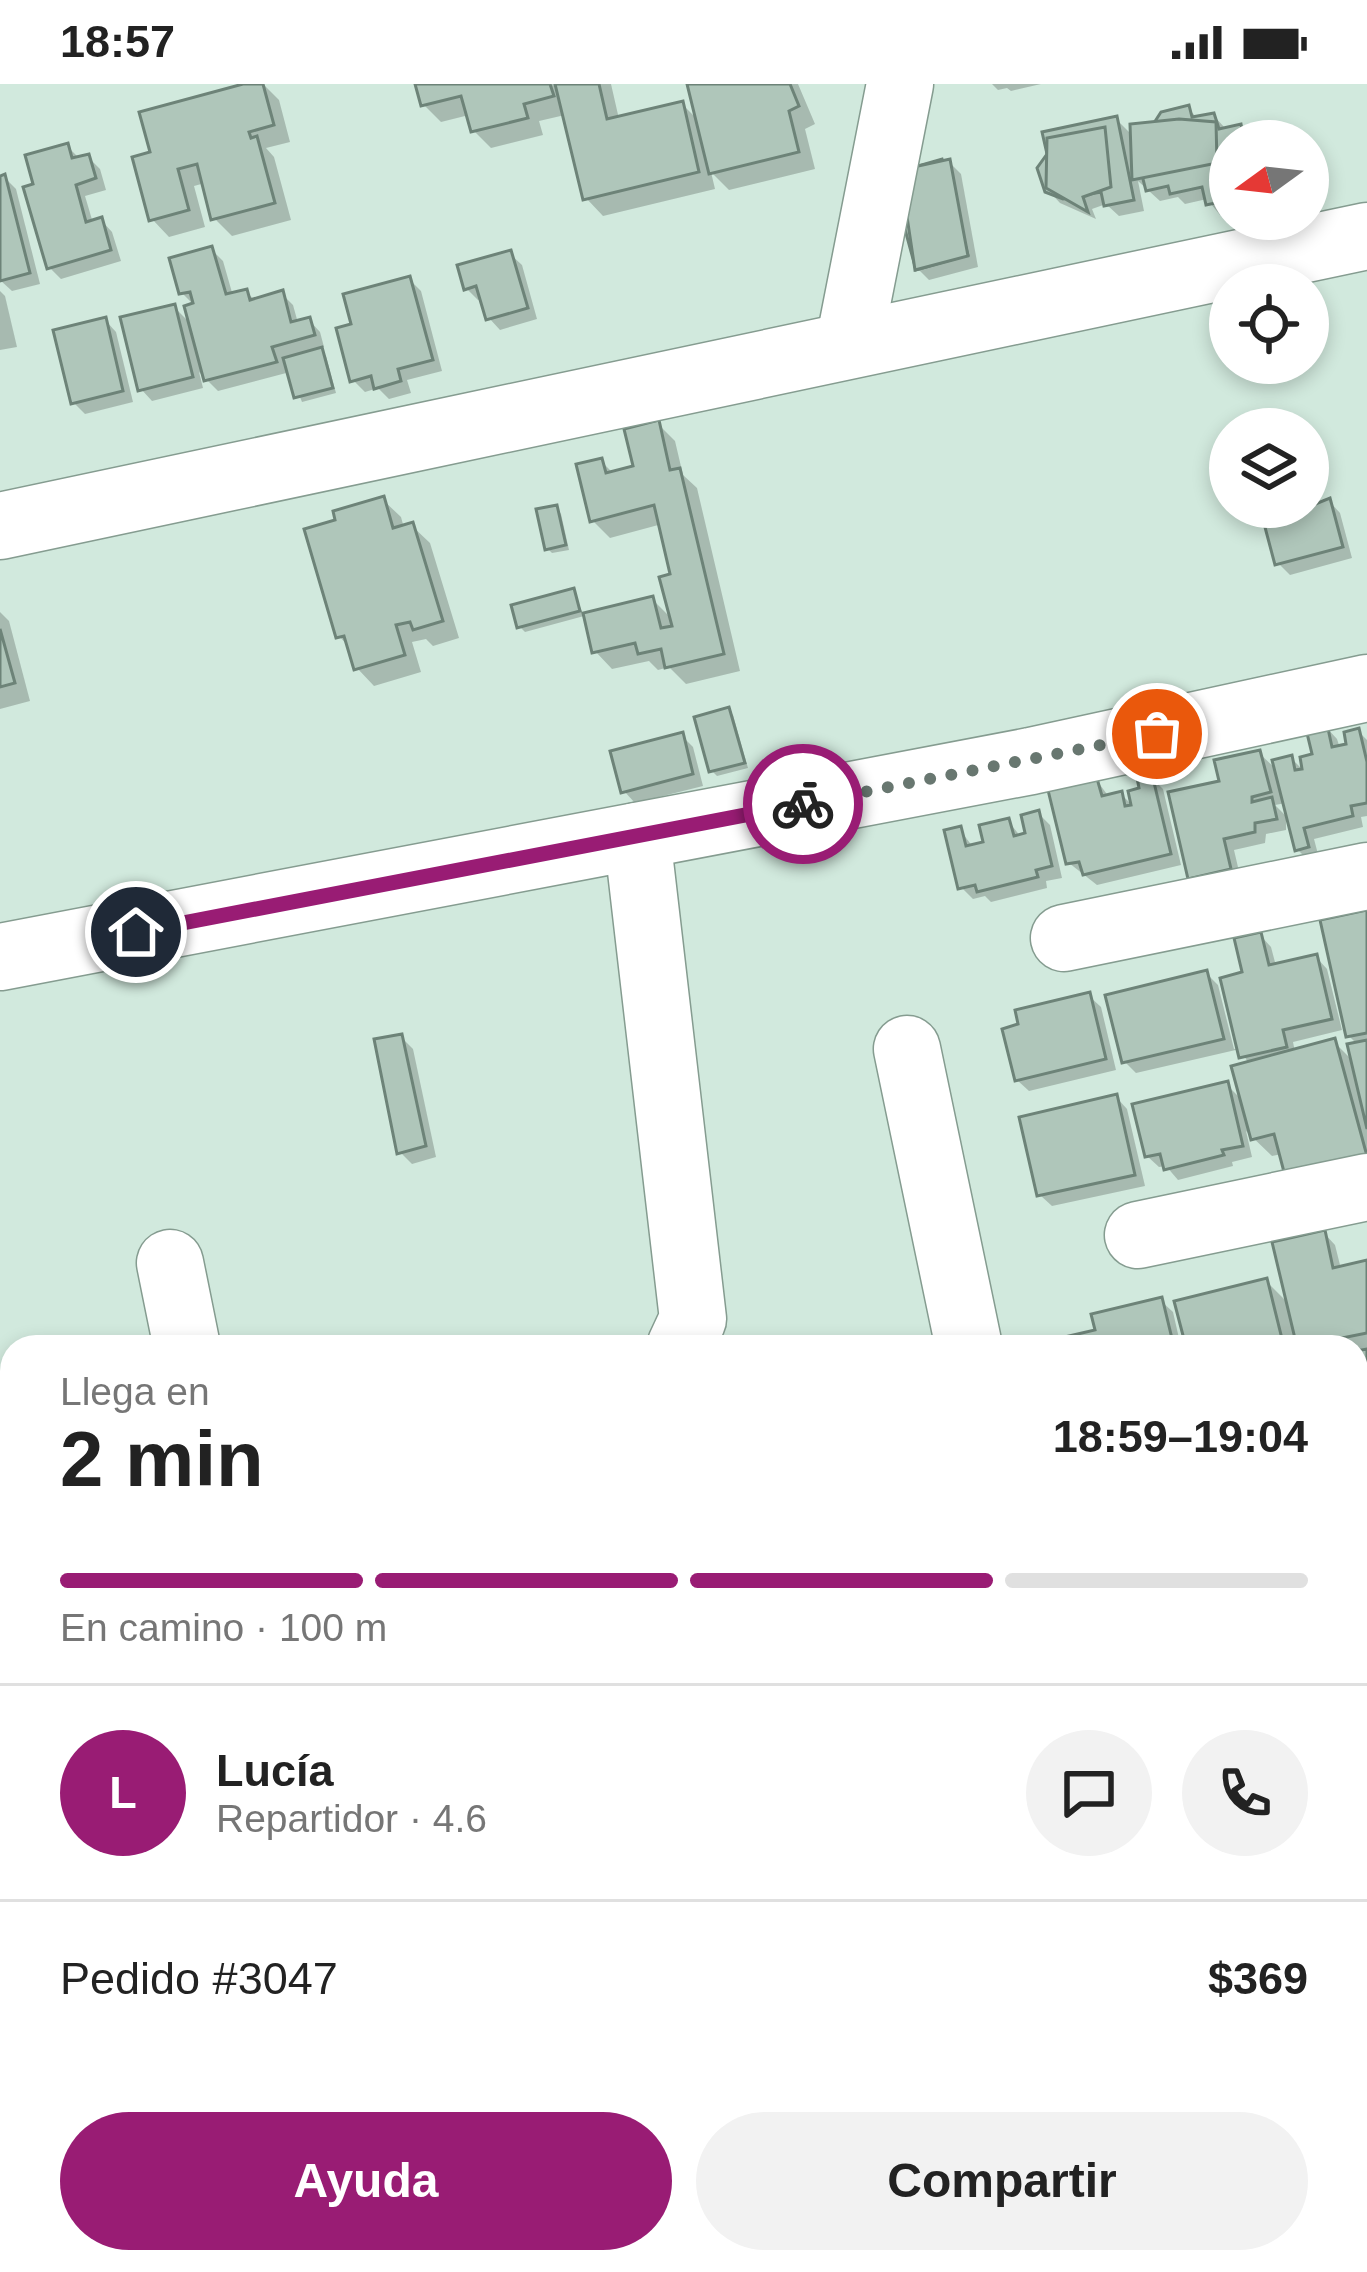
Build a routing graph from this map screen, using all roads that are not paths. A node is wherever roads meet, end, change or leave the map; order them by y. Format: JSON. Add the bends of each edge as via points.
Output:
{"nodes":[{"id":1,"x":900,"y":84,"type":"edge"},
{"id":2,"x":1367,"y":236,"type":"edge"},
{"id":3,"x":849,"y":344,"type":"junction"},
{"id":4,"x":0,"y":526,"type":"edge"},
{"id":5,"x":1367,"y":688,"type":"edge"},
{"id":6,"x":637,"y":836,"type":"junction"},
{"id":7,"x":1367,"y":876,"type":"edge"},
{"id":8,"x":1064,"y":938,"type":"dead end"},
{"id":9,"x":0,"y":957,"type":"edge"},
{"id":10,"x":907,"y":1049,"type":"dead end"},
{"id":11,"x":1367,"y":1187,"type":"edge"},
{"id":12,"x":1138,"y":1235,"type":"dead end"},
{"id":13,"x":170,"y":1263,"type":"dead end"},
{"id":14,"x":185,"y":1335,"type":"edge"},
{"id":15,"x":686,"y":1335,"type":"edge"},
{"id":16,"x":967,"y":1335,"type":"edge"}],
"edges":[{"from":1,"to":3,"type":"street"},
{"from":2,"to":3,"type":"street"},
{"from":3,"to":4,"type":"street"},
{"from":5,"to":6,"type":"street"},
{"from":6,"to":9,"type":"street"},
{"from":6,"to":15,"type":"street","via":[[693,1319]]},
{"from":7,"to":8,"type":"street"},
{"from":10,"to":16,"type":"street"},
{"from":11,"to":12,"type":"street"},
{"from":13,"to":14,"type":"street"}]}
